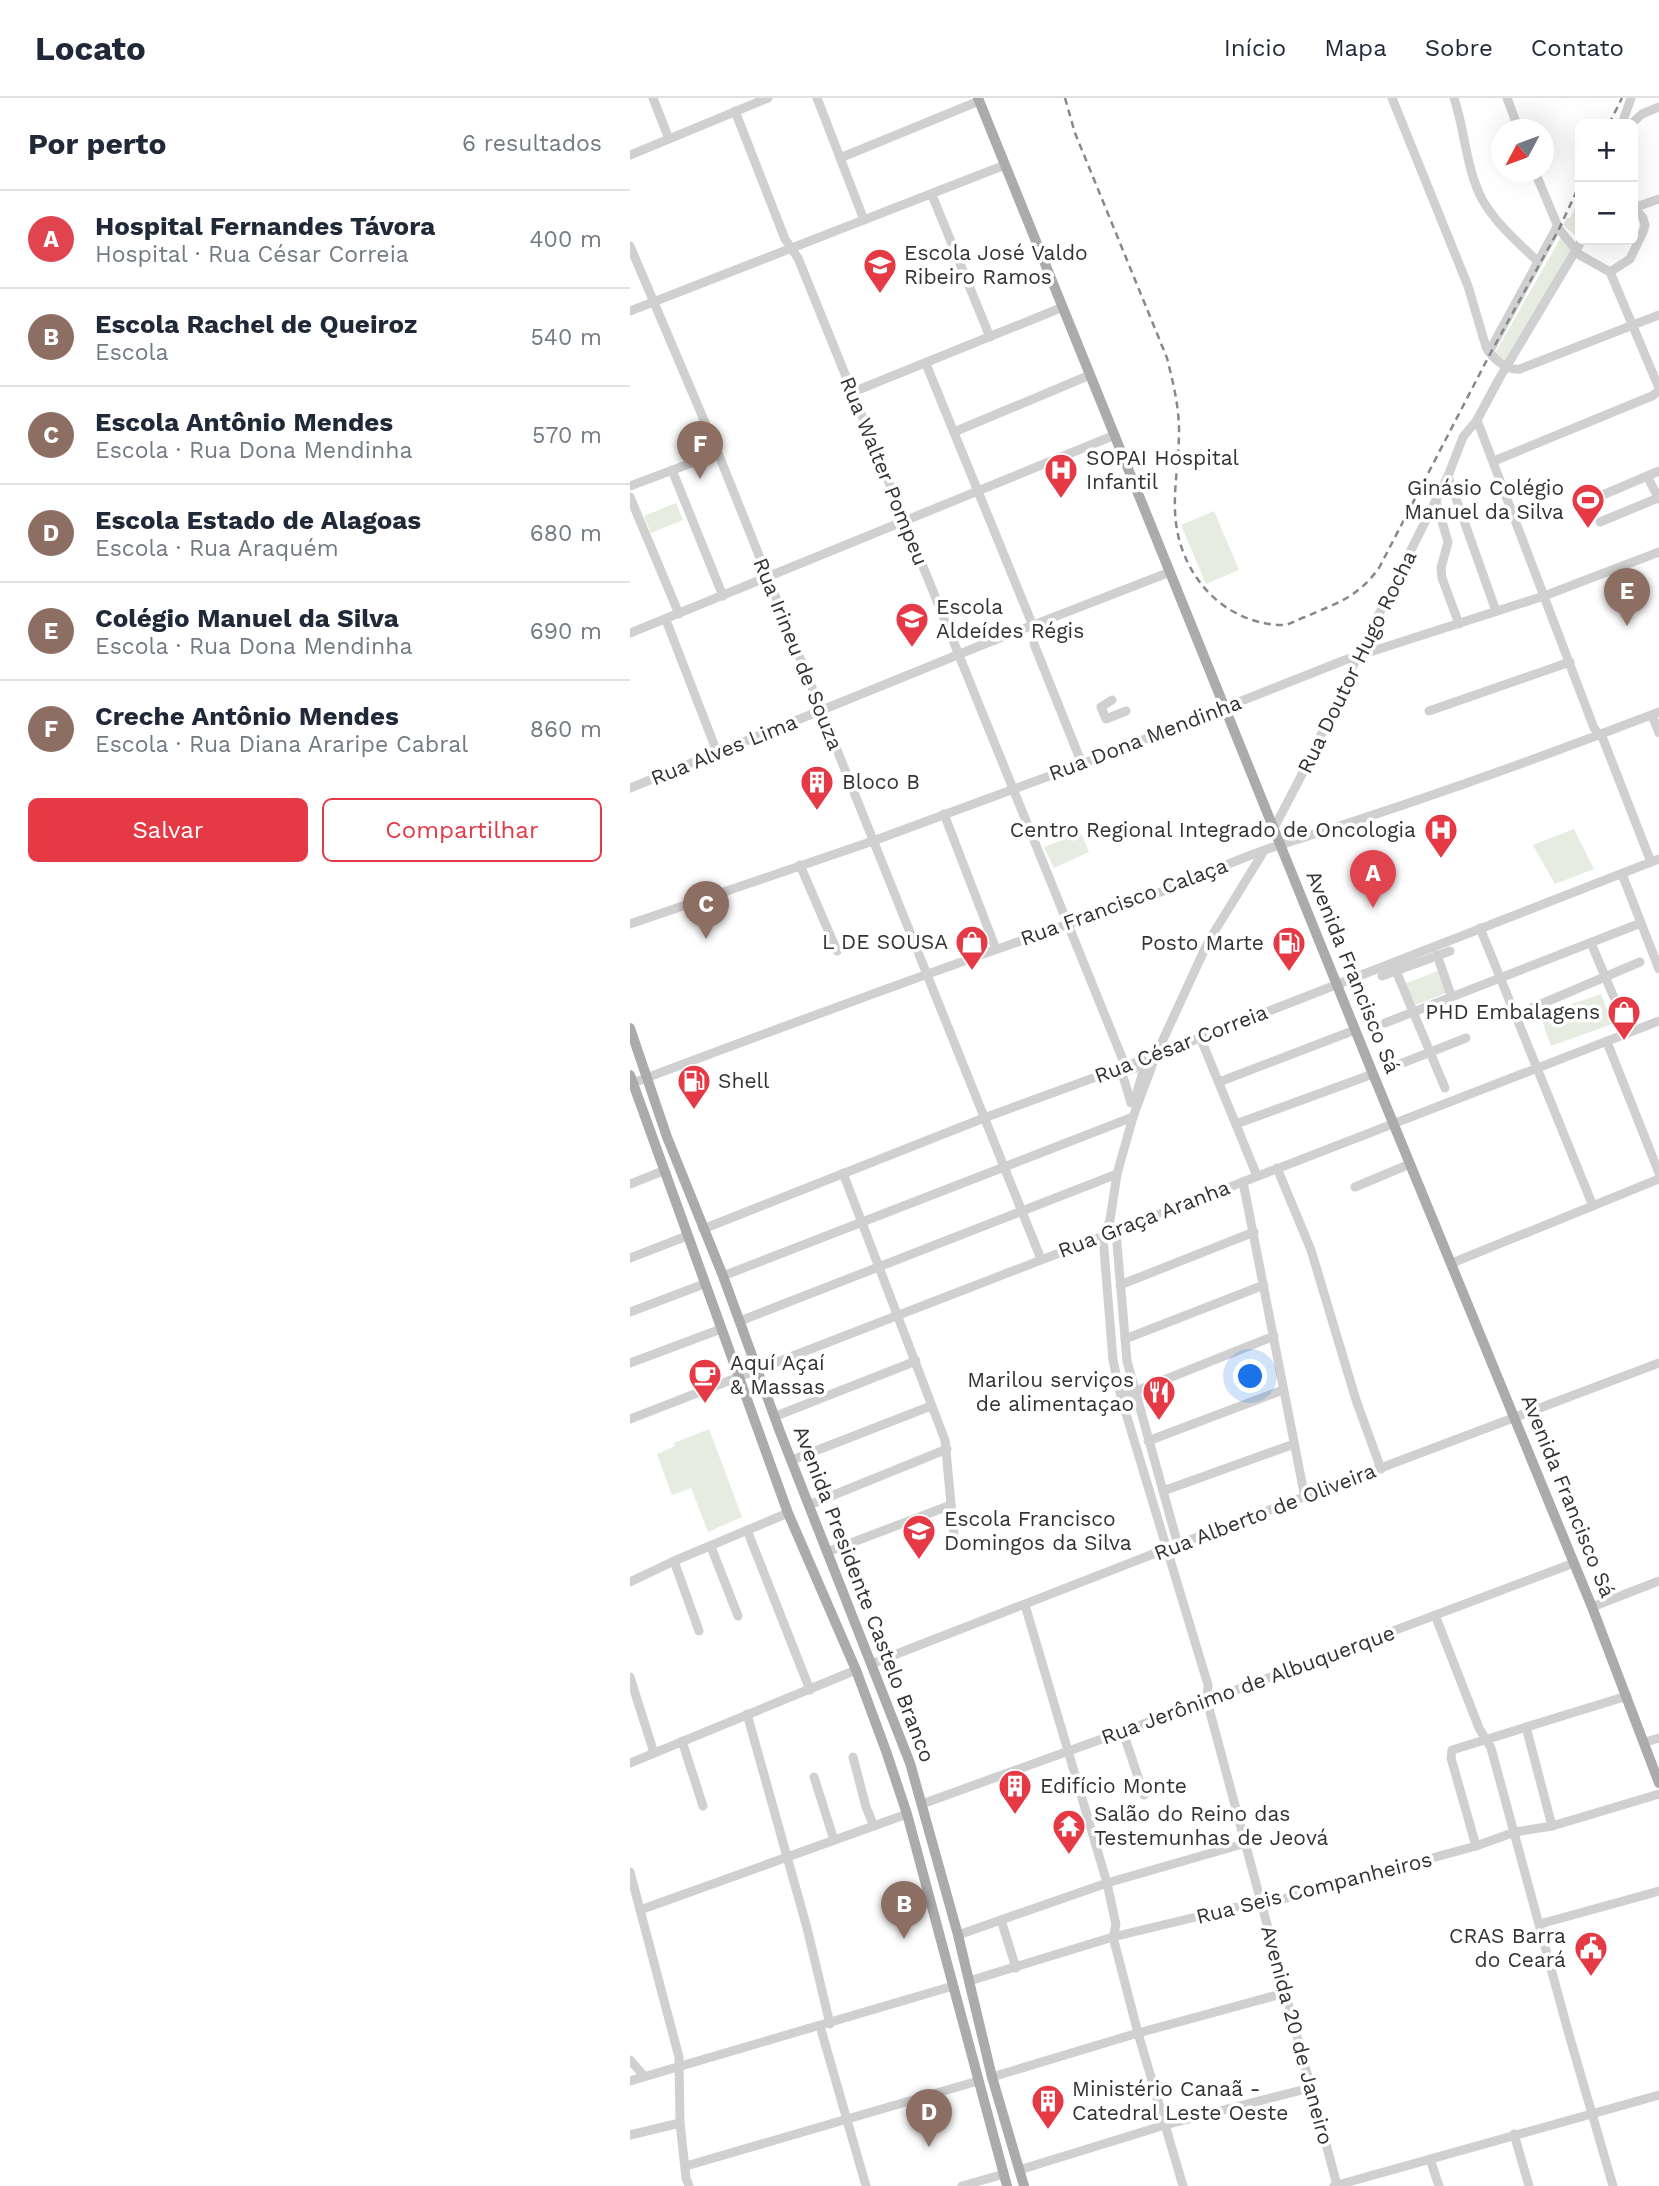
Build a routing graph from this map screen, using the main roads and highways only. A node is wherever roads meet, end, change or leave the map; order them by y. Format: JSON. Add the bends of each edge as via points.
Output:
{"nodes":[{"id":1,"x":978,"y":99,"type":"edge"},
{"id":2,"x":630,"y":1028,"type":"edge"},
{"id":3,"x":631,"y":1081,"type":"edge"},
{"id":4,"x":780,"y":1432,"type":"junction"},
{"id":5,"x":761,"y":1438,"type":"junction"},
{"id":6,"x":1659,"y":1783,"type":"edge"},
{"id":7,"x":1007,"y":2186,"type":"edge"},
{"id":8,"x":1024,"y":2186,"type":"edge"}],
"edges":[{"from":1,"to":6,"type":"main road","name":"Avenida Francisco Sá","via":[[1592,1607]]},
{"from":2,"to":4,"type":"main road","name":"Avenida Presidente Castelo Branco"},
{"from":3,"to":5,"type":"main road","name":"Avenida Presidente Castelo Branco"},
{"from":4,"to":5,"type":"main road"},
{"from":4,"to":8,"type":"main road","name":"Avenida Presidente Castelo Branco","via":[[910,1763]]},
{"from":5,"to":7,"type":"main road","name":"Avenida Presidente Castelo Branco","via":[[856,1671],[907,1814]]}]}
